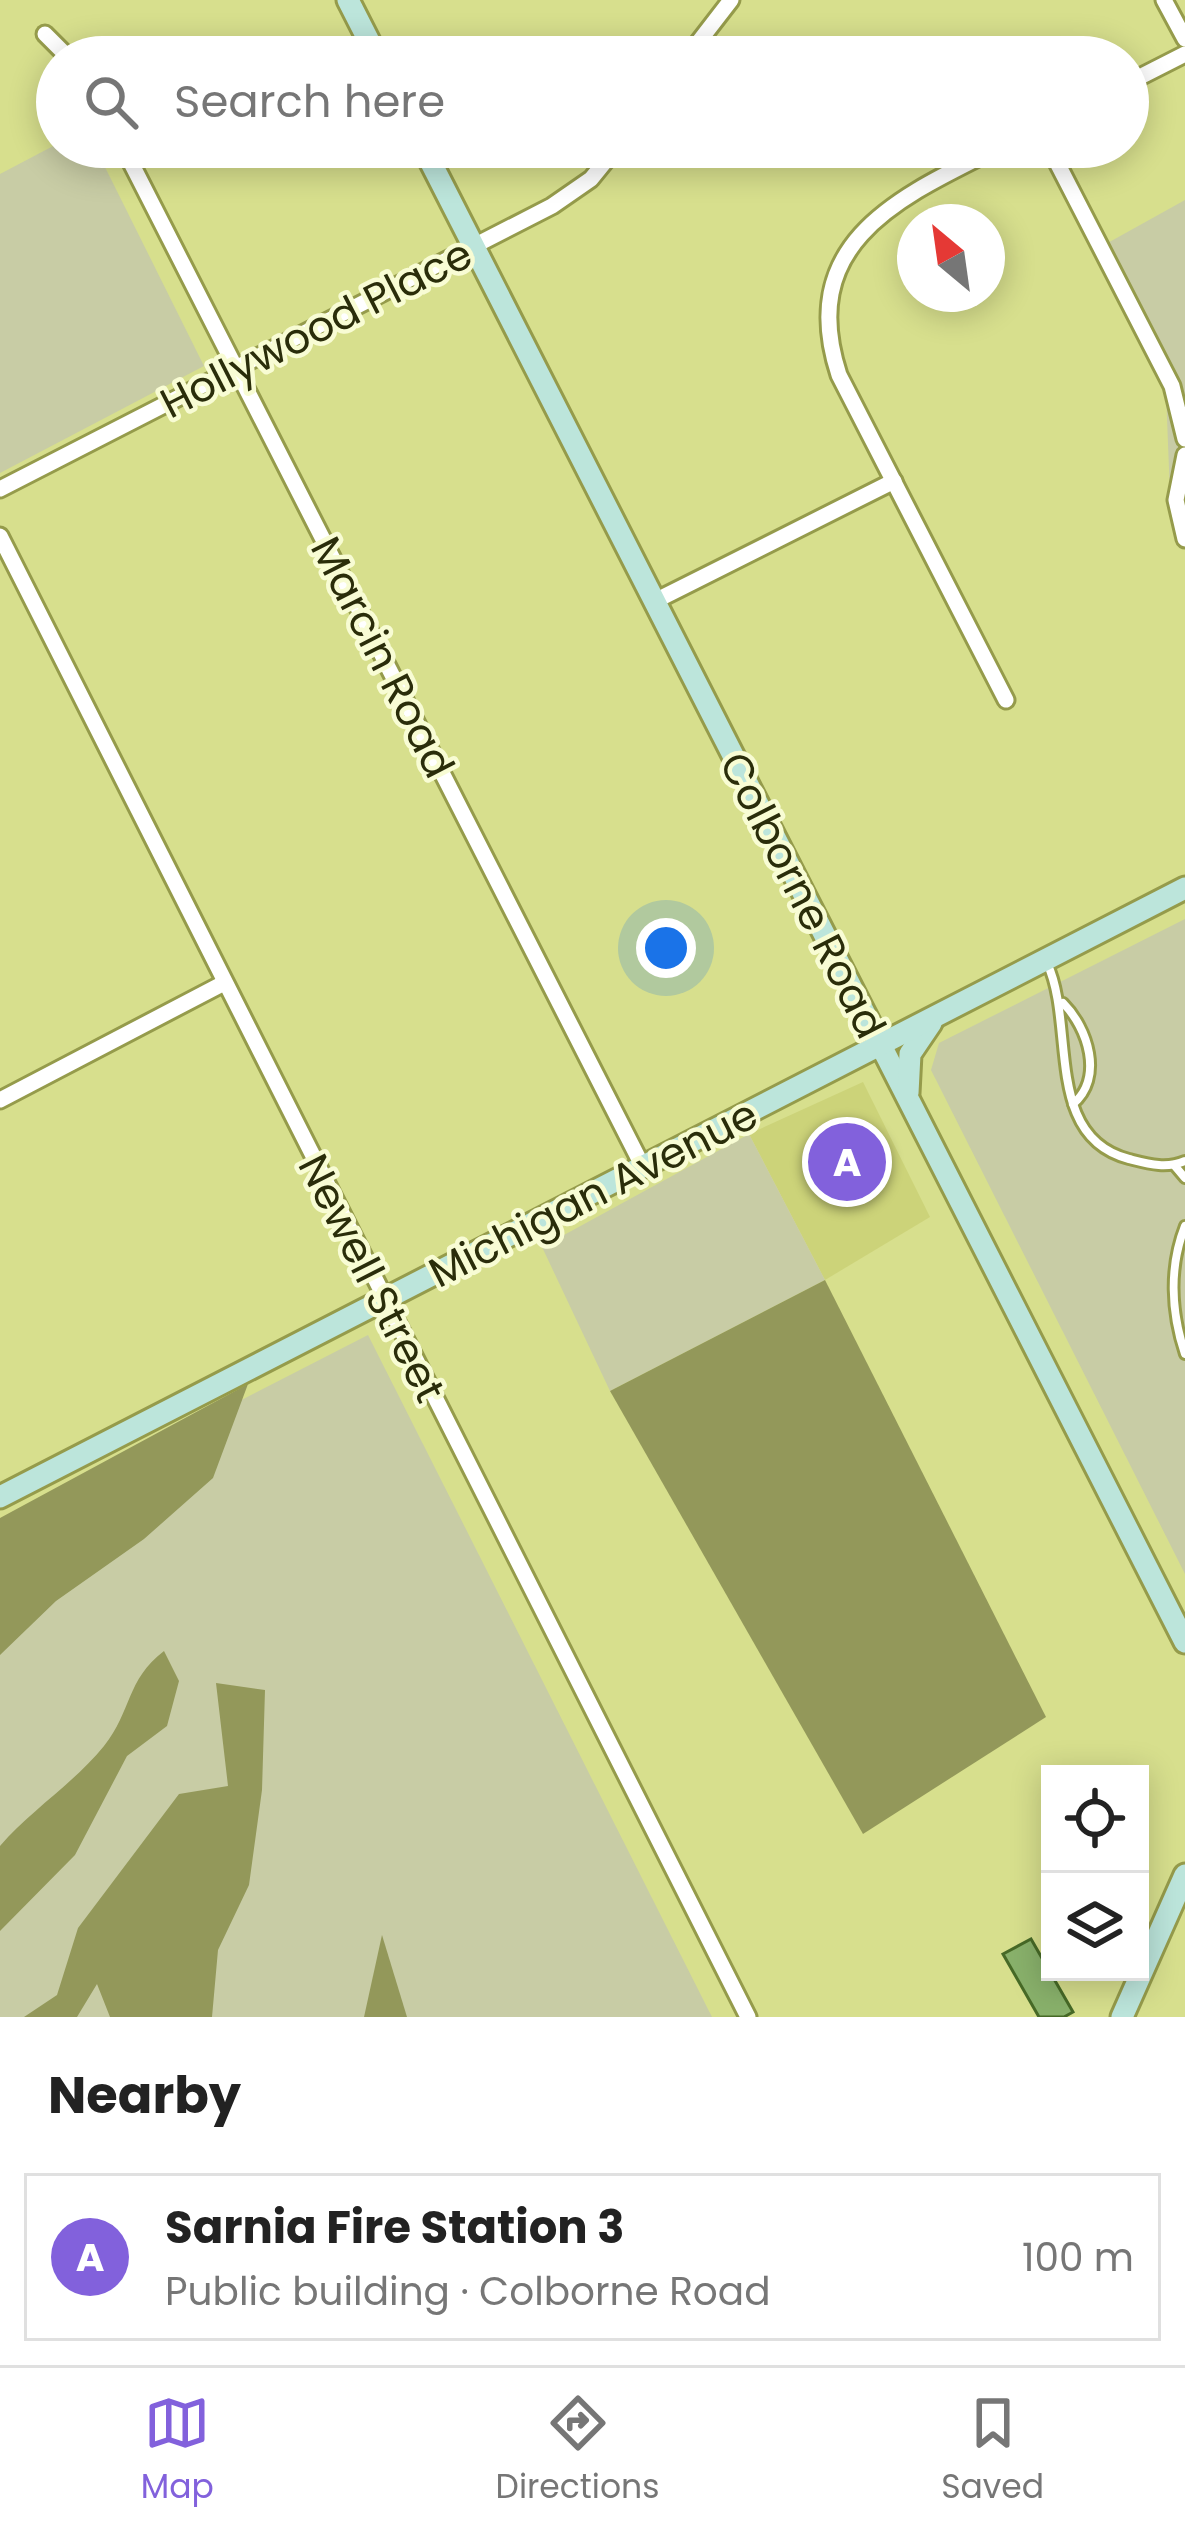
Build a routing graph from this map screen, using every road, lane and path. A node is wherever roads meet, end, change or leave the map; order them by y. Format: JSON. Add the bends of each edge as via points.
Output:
{"nodes":[{"id":1,"x":348,"y":0,"type":"edge"},
{"id":2,"x":731,"y":0,"type":"edge"},
{"id":3,"x":1164,"y":0,"type":"edge"},
{"id":4,"x":366,"y":36,"type":"edge"},
{"id":5,"x":703,"y":36,"type":"edge"},
{"id":6,"x":1185,"y":39,"type":"edge"},
{"id":7,"x":1185,"y":54,"type":"edge"},
{"id":8,"x":1149,"y":72,"type":"edge"},
{"id":9,"x":134,"y":168,"type":"edge"},
{"id":10,"x":434,"y":168,"type":"edge"},
{"id":11,"x":598,"y":168,"type":"edge"},
{"id":12,"x":959,"y":168,"type":"edge"},
{"id":13,"x":1060,"y":168,"type":"edge"},
{"id":14,"x":473,"y":246,"type":"junction"},
{"id":15,"x":235,"y":369,"type":"junction"},
{"id":16,"x":1185,"y":439,"type":"edge"},
{"id":17,"x":1185,"y":455,"type":"edge"},
{"id":18,"x":894,"y":481,"type":"junction"},
{"id":19,"x":0,"y":489,"type":"edge"},
{"id":20,"x":0,"y":536,"type":"edge"},
{"id":21,"x":1185,"y":538,"type":"edge"},
{"id":22,"x":653,"y":602,"type":"junction"},
{"id":23,"x":1006,"y":700,"type":"dead end"},
{"id":24,"x":1185,"y":888,"type":"edge"},
{"id":25,"x":1046,"y":960,"type":"junction"},
{"id":26,"x":224,"y":983,"type":"junction"},
{"id":27,"x":1062,"y":1002,"type":"junction"},
{"id":28,"x":938,"y":1016,"type":"junction"},
{"id":29,"x":880,"y":1045,"type":"junction"},
{"id":30,"x":0,"y":1100,"type":"edge"},
{"id":31,"x":909,"y":1100,"type":"junction"},
{"id":32,"x":1072,"y":1104,"type":"junction"},
{"id":33,"x":1185,"y":1161,"type":"edge"},
{"id":34,"x":1174,"y":1166,"type":"junction"},
{"id":35,"x":643,"y":1167,"type":"junction"},
{"id":36,"x":1185,"y":1178,"type":"edge"},
{"id":37,"x":1185,"y":1226,"type":"edge"},
{"id":38,"x":383,"y":1301,"type":"junction"},
{"id":39,"x":1185,"y":1354,"type":"edge"},
{"id":40,"x":0,"y":1497,"type":"edge"},
{"id":41,"x":1185,"y":1642,"type":"edge"},
{"id":42,"x":1185,"y":1875,"type":"edge"},
{"id":43,"x":748,"y":2017,"type":"edge"},
{"id":44,"x":1122,"y":2017,"type":"edge"}],
"edges":[{"from":1,"to":4,"type":"street"},
{"from":2,"to":5,"type":"street"},
{"from":3,"to":6,"type":"street"},
{"from":7,"to":8,"type":"street"},
{"from":9,"to":15,"type":"street","name":"Marcin Road"},
{"from":10,"to":14,"type":"street","name":"Colborne Road"},
{"from":11,"to":14,"type":"street","name":"Hollywood Place","via":[[579,189]]},
{"from":12,"to":18,"type":"street","via":[[886,206],[860,232],[837,277],[833,356]]},
{"from":13,"to":16,"type":"street","via":[[1172,386]]},
{"from":14,"to":15,"type":"street","name":"Hollywood Place"},
{"from":14,"to":22,"type":"street","name":"Colborne Road"},
{"from":15,"to":19,"type":"street","name":"Hollywood Place"},
{"from":15,"to":35,"type":"street","name":"Marcin Road"},
{"from":17,"to":21,"type":"street","via":[[1176,500]]},
{"from":18,"to":22,"type":"street"},
{"from":18,"to":23,"type":"street"},
{"from":20,"to":26,"type":"street","name":"Newell Street"},
{"from":22,"to":29,"type":"street","name":"Colborne Road"},
{"from":24,"to":25,"type":"street","name":"Michigan Avenue"},
{"from":25,"to":27,"type":"lane"},
{"from":25,"to":28,"type":"street","name":"Michigan Avenue"},
{"from":26,"to":30,"type":"street"},
{"from":26,"to":38,"type":"street","name":"Newell Street"},
{"from":27,"to":32,"type":"lane"},
{"from":27,"to":32,"type":"lane","via":[[1090,1059],[1087,1084]]},
{"from":28,"to":29,"type":"street","name":"Michigan Avenue"},
{"from":28,"to":31,"type":"street","via":[[910,1054]]},
{"from":29,"to":31,"type":"street","name":"Colborne Road"},
{"from":29,"to":35,"type":"street","name":"Michigan Avenue"},
{"from":31,"to":41,"type":"street","name":"Colborne Road"},
{"from":32,"to":34,"type":"lane","via":[[1105,1150]]},
{"from":33,"to":34,"type":"lane"},
{"from":34,"to":36,"type":"lane"},
{"from":35,"to":38,"type":"street","name":"Michigan Avenue"},
{"from":37,"to":39,"type":"lane","via":[[1173,1282]]},
{"from":38,"to":40,"type":"street","name":"Michigan Avenue"},
{"from":38,"to":43,"type":"street","name":"Newell Street"},
{"from":42,"to":44,"type":"street"}]}
